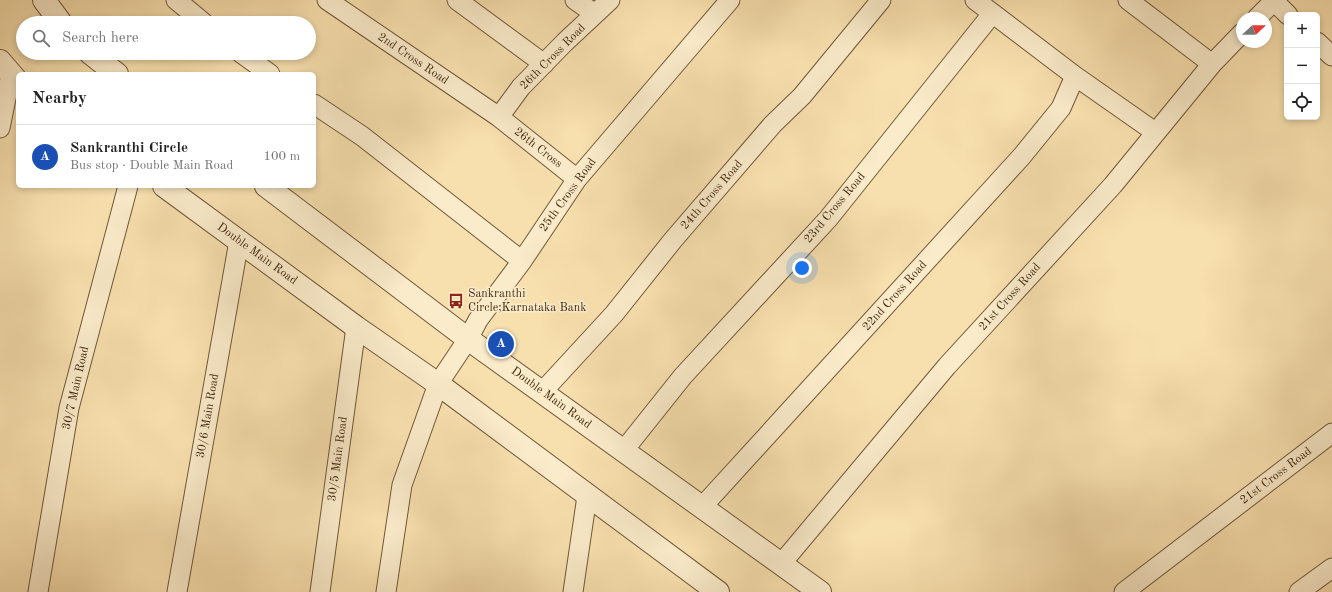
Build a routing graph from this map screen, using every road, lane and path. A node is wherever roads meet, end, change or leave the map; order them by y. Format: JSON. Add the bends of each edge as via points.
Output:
{"nodes":[{"id":1,"x":44,"y":0,"type":"edge"},
{"id":2,"x":176,"y":0,"type":"edge"},
{"id":3,"x":327,"y":0,"type":"edge"},
{"id":4,"x":457,"y":0,"type":"edge"},
{"id":5,"x":574,"y":0,"type":"edge"},
{"id":6,"x":610,"y":0,"type":"edge"},
{"id":7,"x":730,"y":0,"type":"edge"},
{"id":8,"x":882,"y":0,"type":"edge"},
{"id":9,"x":975,"y":0,"type":"edge"},
{"id":10,"x":1128,"y":0,"type":"edge"},
{"id":11,"x":1273,"y":0,"type":"edge"},
{"id":12,"x":1262,"y":12,"type":"edge"},
{"id":13,"x":1285,"y":12,"type":"edge"},
{"id":14,"x":595,"y":14,"type":"junction"},
{"id":15,"x":992,"y":14,"type":"junction"},
{"id":16,"x":56,"y":16,"type":"edge"},
{"id":17,"x":195,"y":16,"type":"edge"},
{"id":18,"x":1236,"y":39,"type":"edge"},
{"id":19,"x":1320,"y":45,"type":"edge"},
{"id":20,"x":1332,"y":56,"type":"edge"},
{"id":21,"x":99,"y":60,"type":"edge"},
{"id":22,"x":251,"y":60,"type":"edge"},
{"id":23,"x":544,"y":64,"type":"junction"},
{"id":24,"x":1212,"y":64,"type":"junction"},
{"id":25,"x":10,"y":72,"type":"edge"},
{"id":26,"x":114,"y":72,"type":"edge"},
{"id":27,"x":267,"y":72,"type":"edge"},
{"id":28,"x":1075,"y":76,"type":"junction"},
{"id":29,"x":316,"y":105,"type":"edge"},
{"id":30,"x":499,"y":117,"type":"junction"},
{"id":31,"x":0,"y":128,"type":"edge"},
{"id":32,"x":1155,"y":132,"type":"junction"},
{"id":33,"x":577,"y":179,"type":"junction"},
{"id":34,"x":127,"y":188,"type":"edge"},
{"id":35,"x":167,"y":188,"type":"edge"},
{"id":36,"x":269,"y":188,"type":"edge"},
{"id":37,"x":239,"y":241,"type":"junction"},
{"id":38,"x":522,"y":261,"type":"junction"},
{"id":39,"x":356,"y":327,"type":"junction"},
{"id":40,"x":468,"y":339,"type":"junction"},
{"id":41,"x":438,"y":384,"type":"junction"},
{"id":42,"x":543,"y":391,"type":"junction"},
{"id":43,"x":1332,"y":433,"type":"edge"},
{"id":44,"x":624,"y":450,"type":"junction"},
{"id":45,"x":587,"y":496,"type":"junction"},
{"id":46,"x":702,"y":507,"type":"junction"},
{"id":47,"x":781,"y":564,"type":"junction"},
{"id":48,"x":1332,"y":568,"type":"edge"},
{"id":49,"x":38,"y":592,"type":"edge"},
{"id":50,"x":177,"y":592,"type":"edge"},
{"id":51,"x":320,"y":592,"type":"edge"},
{"id":52,"x":386,"y":592,"type":"edge"},
{"id":53,"x":573,"y":592,"type":"edge"},
{"id":54,"x":718,"y":592,"type":"edge"},
{"id":55,"x":820,"y":592,"type":"edge"},
{"id":56,"x":1124,"y":592,"type":"edge"},
{"id":57,"x":1299,"y":592,"type":"edge"}],
"edges":[{"from":1,"to":16,"type":"street"},
{"from":2,"to":17,"type":"street"},
{"from":3,"to":30,"type":"street","name":"2nd Cross Road"},
{"from":4,"to":23,"type":"street"},
{"from":5,"to":14,"type":"street"},
{"from":6,"to":14,"type":"street","name":"26th Cross Road"},
{"from":7,"to":33,"type":"street","name":"25th Cross Road"},
{"from":8,"to":42,"type":"street","name":"24th Cross Road","via":[[802,96],[773,124],[678,234],[614,314]]},
{"from":9,"to":15,"type":"street"},
{"from":10,"to":24,"type":"street"},
{"from":11,"to":12,"type":"street"},
{"from":11,"to":13,"type":"street"},
{"from":14,"to":23,"type":"street","name":"26th Cross Road"},
{"from":15,"to":28,"type":"street"},
{"from":15,"to":44,"type":"street","name":"23rd Cross Road","via":[[828,219],[683,376]]},
{"from":18,"to":24,"type":"street","name":"21st Cross Road"},
{"from":19,"to":20,"type":"street"},
{"from":21,"to":26,"type":"street"},
{"from":22,"to":27,"type":"street"},
{"from":23,"to":30,"type":"street","name":"26th Cross Road","via":[[521,87]]},
{"from":24,"to":32,"type":"street","name":"21st Cross Road"},
{"from":25,"to":31,"type":"street"},
{"from":28,"to":32,"type":"street"},
{"from":28,"to":46,"type":"street","name":"22nd Cross Road","via":[[1061,108],[1022,156]]},
{"from":29,"to":38,"type":"street","via":[[362,136]]},
{"from":30,"to":33,"type":"street","name":"26th Cross"},
{"from":32,"to":47,"type":"street","name":"21st Cross Road","via":[[1113,185],[947,366]]},
{"from":33,"to":38,"type":"street","name":"25th Cross Road"},
{"from":34,"to":49,"type":"street","name":"30/7 Main Road","via":[[70,408]]},
{"from":35,"to":37,"type":"street","name":"Double Main Road"},
{"from":36,"to":40,"type":"street","name":"Double Main Road"},
{"from":37,"to":39,"type":"street","name":"Double Main Road"},
{"from":37,"to":50,"type":"street","name":"30/6 Main Road"},
{"from":38,"to":40,"type":"street","name":"25th Cross Road","via":[[478,320]]},
{"from":39,"to":41,"type":"street","name":"Double Main Road"},
{"from":39,"to":51,"type":"street","name":"30/5 Main Road"},
{"from":40,"to":41,"type":"street","name":"25th Cross Road"},
{"from":40,"to":42,"type":"street","name":"Double Main Road"},
{"from":41,"to":45,"type":"street","name":"Double Main Road"},
{"from":41,"to":52,"type":"street","name":"25th Cross Road","via":[[402,485]]},
{"from":42,"to":44,"type":"street","name":"Double Main Road"},
{"from":43,"to":56,"type":"street","name":"21st Cross Road"},
{"from":44,"to":46,"type":"street","name":"Double Main Road"},
{"from":45,"to":53,"type":"street"},
{"from":45,"to":54,"type":"street","name":"Double Main Road"},
{"from":46,"to":47,"type":"street","name":"Double Main Road"},
{"from":47,"to":55,"type":"street","name":"Double Main Road"},
{"from":48,"to":57,"type":"street"}]}
